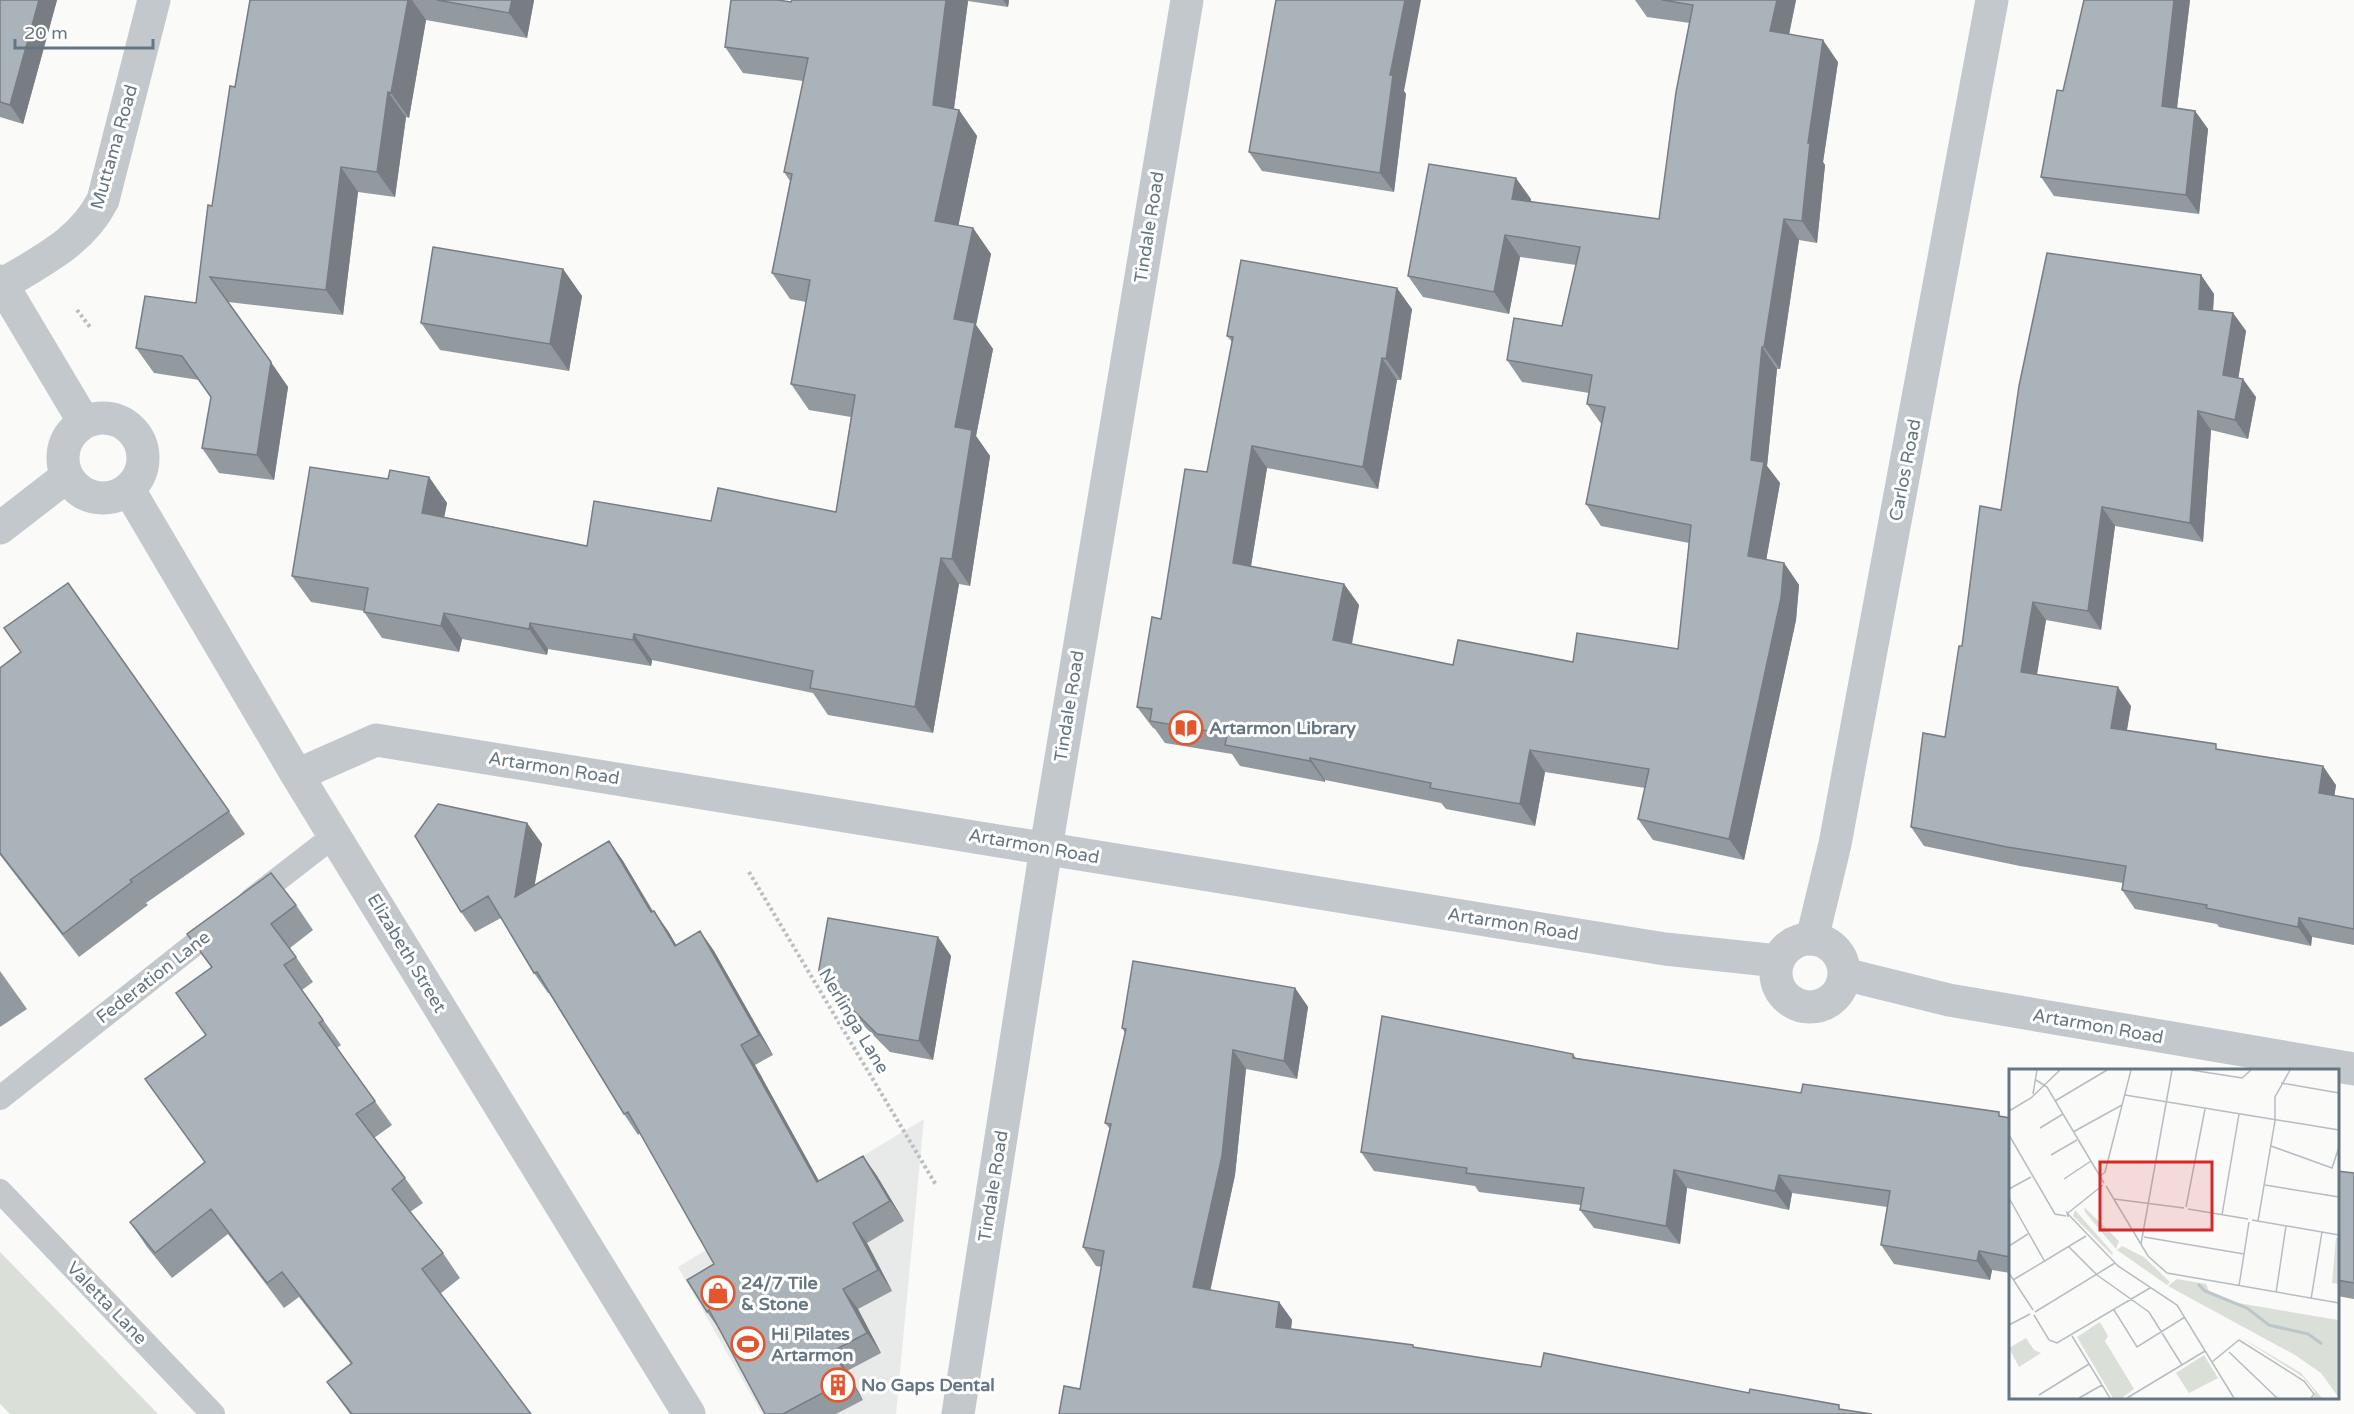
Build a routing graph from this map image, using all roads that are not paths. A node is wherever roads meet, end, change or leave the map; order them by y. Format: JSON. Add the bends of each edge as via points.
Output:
{"nodes":[{"id":1,"x":154,"y":0,"type":"edge"},
{"id":2,"x":1187,"y":0,"type":"edge"},
{"id":3,"x":1992,"y":0,"type":"edge"},
{"id":4,"x":1,"y":283,"type":"edge"},
{"id":5,"x":84,"y":422,"type":"junction"},
{"id":6,"x":66,"y":477,"type":"junction"},
{"id":7,"x":129,"y":489,"type":"junction"},
{"id":8,"x":0,"y":528,"type":"edge"},
{"id":9,"x":297,"y":775,"type":"junction"},
{"id":10,"x":335,"y":835,"type":"junction"},
{"id":11,"x":1046,"y":848,"type":"junction"},
{"id":12,"x":1812,"y":939,"type":"junction"},
{"id":13,"x":1778,"y":961,"type":"junction"},
{"id":14,"x":1844,"y":974,"type":"junction"},
{"id":15,"x":2354,"y":1069,"type":"edge"},
{"id":16,"x":0,"y":1098,"type":"edge"},
{"id":17,"x":0,"y":1191,"type":"edge"},
{"id":18,"x":213,"y":1414,"type":"edge"},
{"id":19,"x":689,"y":1414,"type":"edge"},
{"id":20,"x":958,"y":1414,"type":"edge"}],
"edges":[{"from":1,"to":4,"type":"street","name":"Muttama Road","via":[[103,200],[92,221],[69,243]]},
{"from":2,"to":11,"type":"street","name":"Tindale Road"},
{"from":3,"to":12,"type":"street","name":"Carlos Road","via":[[1837,833]]},
{"from":4,"to":5,"type":"street"},
{"from":5,"to":6,"type":"street","via":[[66,440]]},
{"from":5,"to":7,"type":"street","via":[[110,418],[133,430],[140,442],[143,467]]},
{"from":6,"to":7,"type":"street","via":[[84,493],[96,497],[108,498]]},
{"from":6,"to":8,"type":"street"},
{"from":7,"to":9,"type":"street","name":"Elizabeth Street"},
{"from":9,"to":10,"type":"street","name":"Elizabeth Street"},
{"from":9,"to":11,"type":"street","name":"Artarmon Road","via":[[376,740]]},
{"from":10,"to":16,"type":"lane","name":"Federation Lane"},
{"from":10,"to":19,"type":"street","name":"Elizabeth Street"},
{"from":11,"to":13,"type":"street","name":"Artarmon Road","via":[[1653,947]]},
{"from":11,"to":20,"type":"street","name":"Tindale Road"},
{"from":12,"to":13,"type":"street","via":[[1791,944]]},
{"from":12,"to":14,"type":"street","via":[[1822,941],[1839,954]]},
{"from":13,"to":14,"type":"street","via":[[1775,972],[1781,993],[1788,1001],[1809,1008],[1830,1002],[1842,985]]},
{"from":14,"to":15,"type":"street","name":"Artarmon Road","via":[[1949,1000]]},
{"from":17,"to":18,"type":"lane","name":"Valetta Lane"}]}
